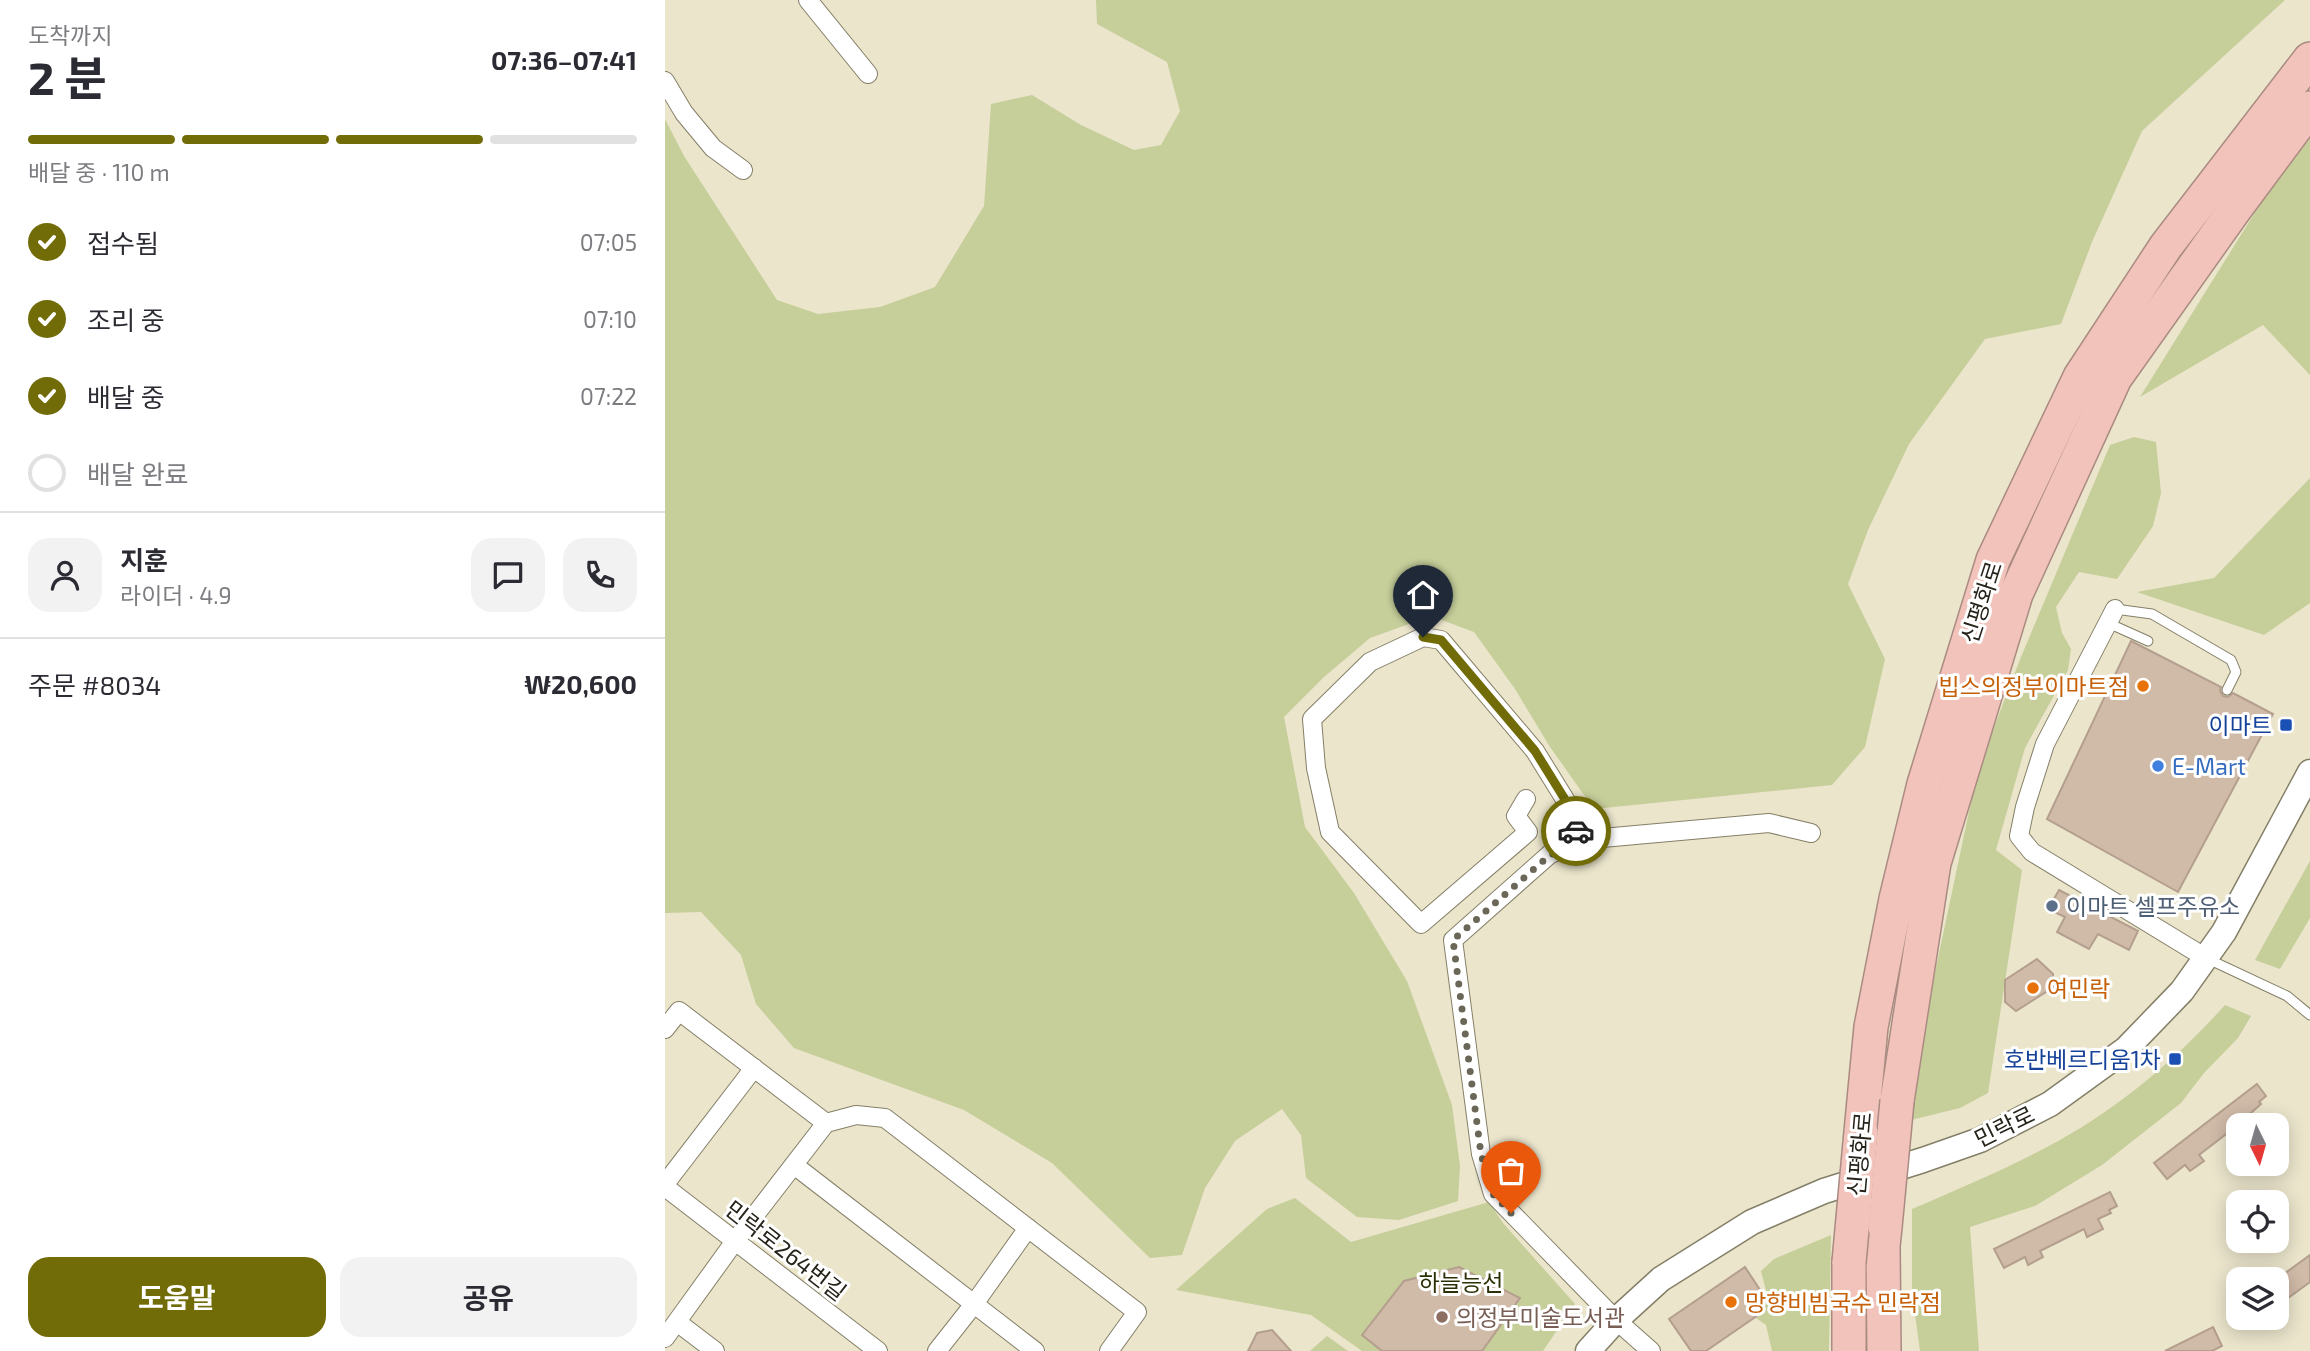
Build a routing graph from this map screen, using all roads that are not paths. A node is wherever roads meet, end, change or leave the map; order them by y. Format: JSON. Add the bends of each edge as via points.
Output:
{"nodes":[{"id":1,"x":808,"y":0,"type":"edge"},
{"id":2,"x":2310,"y":59,"type":"edge"},
{"id":3,"x":868,"y":74,"type":"dead end"},
{"id":4,"x":665,"y":81,"type":"edge"},
{"id":5,"x":2310,"y":108,"type":"edge"},
{"id":6,"x":744,"y":170,"type":"dead end"},
{"id":7,"x":2111,"y":616,"type":"junction"},
{"id":8,"x":2148,"y":641,"type":"dead end"},
{"id":9,"x":2227,"y":690,"type":"dead end"},
{"id":10,"x":2310,"y":772,"type":"edge"},
{"id":11,"x":1525,"y":799,"type":"dead end"},
{"id":12,"x":1811,"y":833,"type":"dead end"},
{"id":13,"x":1578,"y":844,"type":"junction"},
{"id":14,"x":2206,"y":958,"type":"junction"},
{"id":15,"x":2310,"y":1015,"type":"edge"},
{"id":16,"x":665,"y":1028,"type":"edge"},
{"id":17,"x":754,"y":1068,"type":"junction"},
{"id":18,"x":826,"y":1123,"type":"junction"},
{"id":19,"x":794,"y":1165,"type":"junction"},
{"id":20,"x":665,"y":1186,"type":"edge"},
{"id":21,"x":1028,"y":1228,"type":"junction"},
{"id":22,"x":1884,"y":1237,"type":"junction"},
{"id":23,"x":735,"y":1241,"type":"junction"},
{"id":24,"x":974,"y":1304,"type":"junction"},
{"id":25,"x":1616,"y":1320,"type":"junction"},
{"id":26,"x":677,"y":1322,"type":"junction"},
{"id":27,"x":665,"y":1338,"type":"edge"},
{"id":28,"x":715,"y":1351,"type":"edge"},
{"id":29,"x":878,"y":1351,"type":"edge"},
{"id":30,"x":937,"y":1351,"type":"edge"},
{"id":31,"x":1035,"y":1351,"type":"edge"},
{"id":32,"x":1109,"y":1351,"type":"edge"},
{"id":33,"x":1588,"y":1351,"type":"edge"},
{"id":34,"x":1651,"y":1351,"type":"edge"},
{"id":35,"x":1849,"y":1351,"type":"edge"},
{"id":36,"x":1884,"y":1351,"type":"edge"},
{"id":37,"x":1903,"y":1351,"type":"edge"}],
"edges":[{"from":1,"to":3,"type":"street"},
{"from":2,"to":35,"type":"highway","name":"신평화로","bridge":true,"via":[[2166,246],[2080,377],[1993,561],[1924,784],[1871,1027],[1849,1262]]},
{"from":4,"to":6,"type":"street","via":[[713,148]]},
{"from":5,"to":22,"type":"highway","name":"신평화로","bridge":true,"via":[[2115,378],[2016,594],[1934,863],[1897,1101]]},
{"from":7,"to":8,"type":"lane"},
{"from":7,"to":9,"type":"lane","via":[[2152,614],[2231,660],[2236,672]]},
{"from":7,"to":14,"type":"street","via":[[2045,744],[2019,836],[2032,852]]},
{"from":10,"to":14,"type":"main road","name":"민락로"},
{"from":11,"to":13,"type":"street","via":[[1516,816],[1528,832],[1421,924],[1329,832],[1312,719],[1370,662],[1423,637],[1441,640],[1535,751],[1574,814]]},
{"from":12,"to":13,"type":"street","via":[[1769,823],[1591,839]]},
{"from":13,"to":25,"type":"street","via":[[1550,855],[1453,940],[1481,1154],[1493,1194]]},
{"from":14,"to":15,"type":"lane","via":[[2287,996]]},
{"from":14,"to":25,"type":"main road","name":"민락로","via":[[2182,991],[2126,1049],[2050,1104],[1980,1140],[1824,1191],[1752,1222],[1661,1279]]},
{"from":16,"to":17,"type":"street","via":[[679,1011]]},
{"from":17,"to":18,"type":"street"},
{"from":17,"to":20,"type":"street"},
{"from":18,"to":19,"type":"street"},
{"from":18,"to":21,"type":"street","via":[[856,1115],[885,1118]]},
{"from":19,"to":23,"type":"street"},
{"from":19,"to":24,"type":"street"},
{"from":20,"to":23,"type":"street","name":"민락로264번길"},
{"from":21,"to":24,"type":"street"},
{"from":21,"to":32,"type":"street","via":[[1137,1312]]},
{"from":22,"to":36,"type":"highway","name":"신평화로"},
{"from":22,"to":37,"type":"highway"},
{"from":23,"to":26,"type":"street"},
{"from":23,"to":29,"type":"street","name":"민락로264번길"},
{"from":24,"to":30,"type":"street"},
{"from":24,"to":31,"type":"street"},
{"from":25,"to":33,"type":"main road","name":"민락로"},
{"from":25,"to":34,"type":"street"},
{"from":26,"to":27,"type":"street"},
{"from":26,"to":28,"type":"street"}]}
